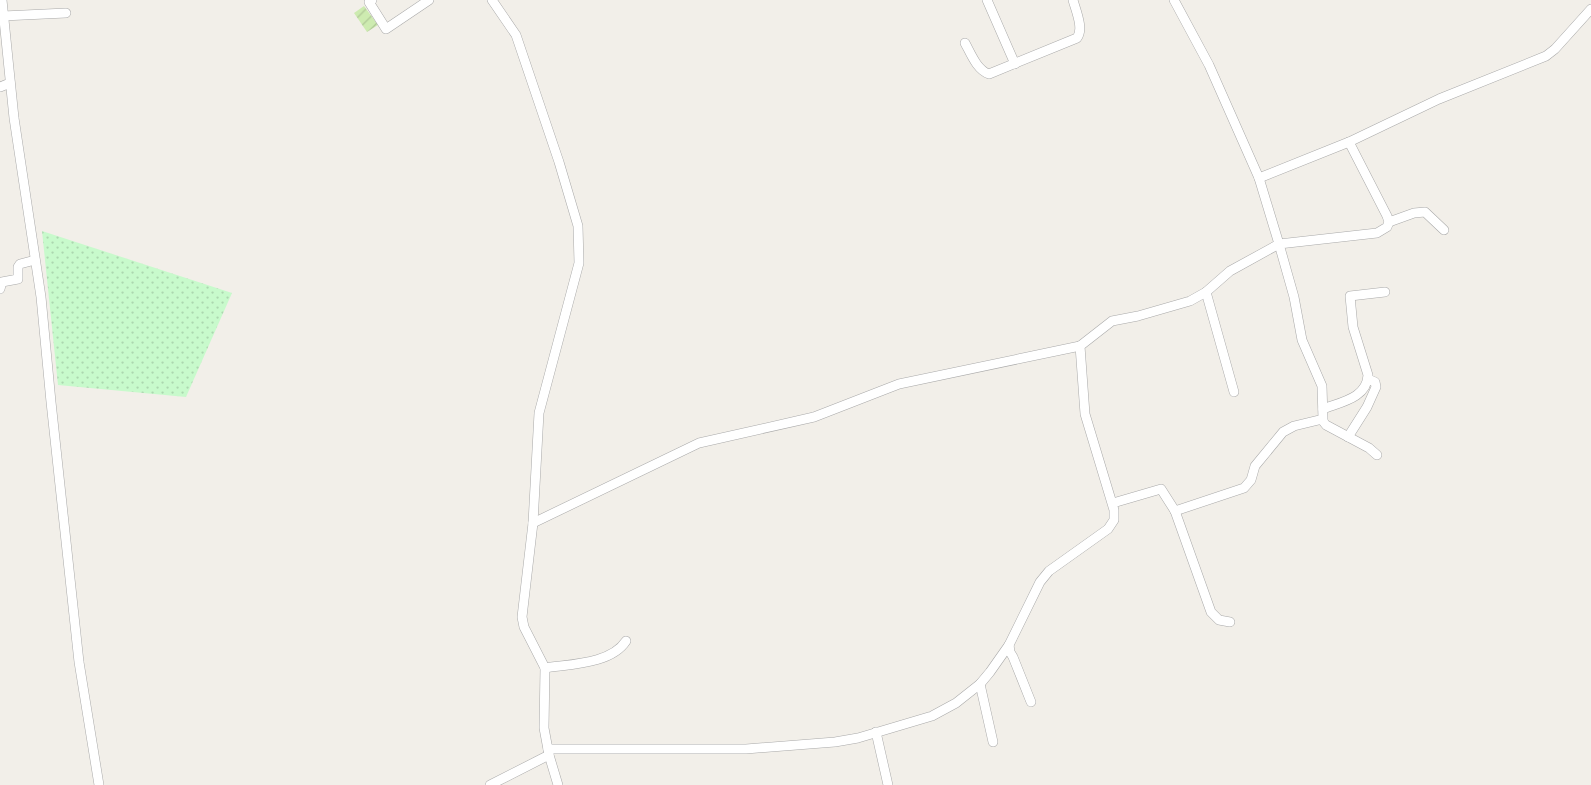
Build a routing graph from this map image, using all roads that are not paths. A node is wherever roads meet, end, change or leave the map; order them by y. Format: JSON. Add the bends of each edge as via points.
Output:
{"nodes":[{"id":1,"x":2,"y":0,"type":"edge"},
{"id":2,"x":372,"y":0,"type":"edge"},
{"id":3,"x":429,"y":0,"type":"edge"},
{"id":4,"x":492,"y":0,"type":"edge"},
{"id":5,"x":989,"y":0,"type":"edge"},
{"id":6,"x":1073,"y":0,"type":"edge"},
{"id":7,"x":1174,"y":0,"type":"edge"},
{"id":8,"x":1591,"y":9,"type":"edge"},
{"id":9,"x":66,"y":14,"type":"dead end"},
{"id":10,"x":3,"y":16,"type":"junction"},
{"id":11,"x":965,"y":43,"type":"dead end"},
{"id":12,"x":1015,"y":64,"type":"junction"},
{"id":13,"x":10,"y":83,"type":"junction"},
{"id":14,"x":0,"y":87,"type":"edge"},
{"id":15,"x":1349,"y":142,"type":"junction"},
{"id":16,"x":1259,"y":178,"type":"junction"},
{"id":17,"x":1389,"y":222,"type":"junction"},
{"id":18,"x":1444,"y":230,"type":"dead end"},
{"id":19,"x":1279,"y":244,"type":"junction"},
{"id":20,"x":35,"y":260,"type":"junction"},
{"id":21,"x":0,"y":289,"type":"edge"},
{"id":22,"x":1206,"y":292,"type":"junction"},
{"id":23,"x":1385,"y":292,"type":"dead end"},
{"id":24,"x":1080,"y":346,"type":"junction"},
{"id":25,"x":1368,"y":379,"type":"junction"},
{"id":26,"x":1234,"y":392,"type":"dead end"},
{"id":27,"x":1323,"y":409,"type":"junction"},
{"id":28,"x":1322,"y":420,"type":"junction"},
{"id":29,"x":1348,"y":437,"type":"junction"},
{"id":30,"x":1377,"y":455,"type":"dead end"},
{"id":31,"x":1113,"y":503,"type":"junction"},
{"id":32,"x":1175,"y":511,"type":"junction"},
{"id":33,"x":533,"y":524,"type":"junction"},
{"id":34,"x":1230,"y":622,"type":"dead end"},
{"id":35,"x":626,"y":641,"type":"dead end"},
{"id":36,"x":1010,"y":645,"type":"junction"},
{"id":37,"x":545,"y":668,"type":"junction"},
{"id":38,"x":980,"y":684,"type":"junction"},
{"id":39,"x":1032,"y":702,"type":"dead end"},
{"id":40,"x":876,"y":732,"type":"junction"},
{"id":41,"x":993,"y":742,"type":"dead end"},
{"id":42,"x":549,"y":752,"type":"junction"},
{"id":43,"x":98,"y":785,"type":"edge"},
{"id":44,"x":490,"y":785,"type":"edge"},
{"id":45,"x":558,"y":785,"type":"edge"},
{"id":46,"x":888,"y":785,"type":"edge"}],
"edges":[{"from":1,"to":10,"type":"street"},
{"from":2,"to":3,"type":"street","via":[[369,2],[386,29]]},
{"from":4,"to":33,"type":"street","via":[[516,34],[560,162],[580,238],[579,263],[539,413]]},
{"from":5,"to":12,"type":"street"},
{"from":6,"to":12,"type":"street","via":[[1080,34],[1077,38]]},
{"from":7,"to":16,"type":"street","via":[[1209,64]]},
{"from":8,"to":15,"type":"street","via":[[1546,56],[1438,99]]},
{"from":9,"to":10,"type":"street"},
{"from":10,"to":13,"type":"street"},
{"from":11,"to":12,"type":"street","via":[[980,68],[989,74]]},
{"from":13,"to":14,"type":"street"},
{"from":13,"to":20,"type":"street"},
{"from":15,"to":16,"type":"street"},
{"from":15,"to":17,"type":"street"},
{"from":16,"to":19,"type":"street"},
{"from":17,"to":18,"type":"street","via":[[1414,212],[1425,212]]},
{"from":17,"to":19,"type":"street","via":[[1377,233]]},
{"from":19,"to":22,"type":"street","via":[[1230,271]]},
{"from":19,"to":27,"type":"street","via":[[1302,340],[1322,386]]},
{"from":20,"to":21,"type":"street","via":[[20,264],[18,279],[2,282]]},
{"from":20,"to":43,"type":"street","via":[[80,662]]},
{"from":22,"to":24,"type":"street","via":[[1181,304],[1108,323]]},
{"from":22,"to":26,"type":"street"},
{"from":23,"to":25,"type":"street","via":[[1349,298],[1353,327]]},
{"from":24,"to":31,"type":"street","via":[[1085,414]]},
{"from":24,"to":33,"type":"street","via":[[899,384],[814,417],[699,443]]},
{"from":25,"to":27,"type":"street","via":[[1356,396]]},
{"from":25,"to":29,"type":"street","via":[[1375,382],[1376,387]]},
{"from":27,"to":28,"type":"street"},
{"from":28,"to":29,"type":"street"},
{"from":28,"to":32,"type":"street","via":[[1283,432],[1255,466],[1251,480],[1244,488]]},
{"from":29,"to":30,"type":"street"},
{"from":31,"to":32,"type":"street","via":[[1161,489]]},
{"from":31,"to":36,"type":"street","via":[[1114,520],[1108,529],[1043,577]]},
{"from":32,"to":34,"type":"street","via":[[1211,612],[1219,620]]},
{"from":33,"to":37,"type":"street","via":[[522,622]]},
{"from":35,"to":37,"type":"street","via":[[618,651],[605,658]]},
{"from":36,"to":38,"type":"street"},
{"from":36,"to":39,"type":"street","via":[[1010,652]]},
{"from":37,"to":42,"type":"street","via":[[544,720]]},
{"from":38,"to":40,"type":"street","via":[[945,710]]},
{"from":38,"to":41,"type":"street"},
{"from":40,"to":42,"type":"street","via":[[835,742],[769,748]]},
{"from":40,"to":46,"type":"street"},
{"from":42,"to":44,"type":"street"},
{"from":42,"to":45,"type":"street"}]}
